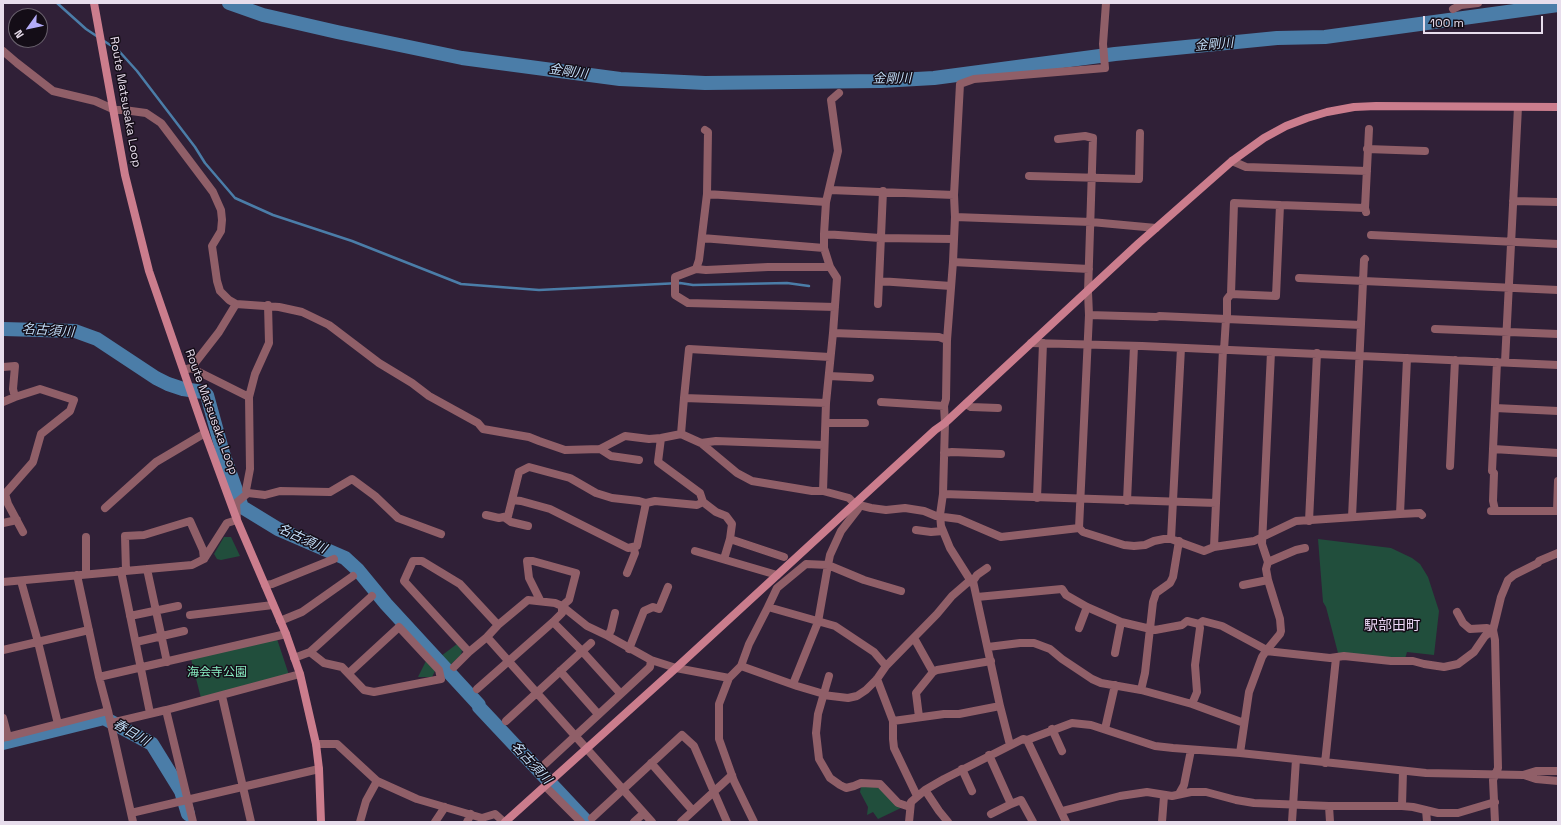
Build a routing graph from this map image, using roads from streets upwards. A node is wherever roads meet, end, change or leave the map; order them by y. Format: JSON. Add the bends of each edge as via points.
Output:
{"nodes":[{"id":1,"x":94,"y":3,"type":"edge"},
{"id":2,"x":1106,"y":3,"type":"edge"},
{"id":3,"x":1478,"y":3,"type":"edge"},
{"id":4,"x":1453,"y":9,"type":"dead end"},
{"id":5,"x":3,"y":51,"type":"edge"},
{"id":6,"x":839,"y":93,"type":"dead end"},
{"id":7,"x":1518,"y":107,"type":"junction"},
{"id":8,"x":1558,"y":107,"type":"edge"},
{"id":9,"x":115,"y":110,"type":"junction"},
{"id":10,"x":1369,"y":129,"type":"dead end"},
{"id":11,"x":705,"y":130,"type":"dead end"},
{"id":12,"x":1140,"y":133,"type":"dead end"},
{"id":13,"x":1058,"y":139,"type":"dead end"},
{"id":14,"x":1367,"y":149,"type":"junction"},
{"id":15,"x":1425,"y":151,"type":"dead end"},
{"id":16,"x":1232,"y":161,"type":"junction"},
{"id":17,"x":1366,"y":171,"type":"junction"},
{"id":18,"x":1029,"y":176,"type":"dead end"},
{"id":19,"x":1092,"y":179,"type":"junction"},
{"id":20,"x":830,"y":190,"type":"junction"},
{"id":21,"x":883,"y":191,"type":"junction"},
{"id":22,"x":707,"y":194,"type":"junction"},
{"id":23,"x":954,"y":195,"type":"junction"},
{"id":24,"x":1513,"y":201,"type":"junction"},
{"id":25,"x":826,"y":202,"type":"junction"},
{"id":26,"x":1558,"y":202,"type":"edge"},
{"id":27,"x":1280,"y":205,"type":"junction"},
{"id":28,"x":955,"y":217,"type":"junction"},
{"id":29,"x":1090,"y":222,"type":"junction"},
{"id":30,"x":1156,"y":228,"type":"junction"},
{"id":31,"x":824,"y":234,"type":"junction"},
{"id":32,"x":1371,"y":235,"type":"dead end"},
{"id":33,"x":702,"y":238,"type":"junction"},
{"id":34,"x":880,"y":238,"type":"junction"},
{"id":35,"x":953,"y":239,"type":"junction"},
{"id":36,"x":1511,"y":242,"type":"junction"},
{"id":37,"x":1558,"y":244,"type":"edge"},
{"id":38,"x":824,"y":248,"type":"junction"},
{"id":39,"x":1365,"y":259,"type":"dead end"},
{"id":40,"x":953,"y":262,"type":"junction"},
{"id":41,"x":830,"y":267,"type":"junction"},
{"id":42,"x":696,"y":269,"type":"junction"},
{"id":43,"x":1089,"y":269,"type":"junction"},
{"id":44,"x":1299,"y":278,"type":"dead end"},
{"id":45,"x":879,"y":280,"type":"junction"},
{"id":46,"x":1362,"y":281,"type":"junction"},
{"id":47,"x":951,"y":286,"type":"junction"},
{"id":48,"x":1508,"y":288,"type":"junction"},
{"id":49,"x":1558,"y":290,"type":"edge"},
{"id":50,"x":1088,"y":292,"type":"junction"},
{"id":51,"x":1231,"y":294,"type":"junction"},
{"id":52,"x":236,"y":304,"type":"junction"},
{"id":53,"x":878,"y":304,"type":"dead end"},
{"id":54,"x":268,"y":305,"type":"junction"},
{"id":55,"x":835,"y":307,"type":"junction"},
{"id":56,"x":1089,"y":315,"type":"junction"},
{"id":57,"x":1226,"y":319,"type":"junction"},
{"id":58,"x":1360,"y":325,"type":"junction"},
{"id":59,"x":1435,"y":329,"type":"dead end"},
{"id":60,"x":1507,"y":332,"type":"junction"},
{"id":61,"x":833,"y":333,"type":"junction"},
{"id":62,"x":1558,"y":334,"type":"edge"},
{"id":63,"x":947,"y":340,"type":"junction"},
{"id":64,"x":1031,"y":343,"type":"junction"},
{"id":65,"x":1043,"y":344,"type":"junction"},
{"id":66,"x":1087,"y":345,"type":"junction"},
{"id":67,"x":1134,"y":346,"type":"junction"},
{"id":68,"x":1181,"y":348,"type":"junction"},
{"id":69,"x":1224,"y":350,"type":"junction"},
{"id":70,"x":1271,"y":352,"type":"junction"},
{"id":71,"x":1316,"y":354,"type":"junction"},
{"id":72,"x":1359,"y":356,"type":"junction"},
{"id":73,"x":830,"y":357,"type":"junction"},
{"id":74,"x":1407,"y":358,"type":"junction"},
{"id":75,"x":1455,"y":360,"type":"junction"},
{"id":76,"x":1501,"y":362,"type":"junction"},
{"id":77,"x":1558,"y":365,"type":"edge"},
{"id":78,"x":3,"y":367,"type":"edge"},
{"id":79,"x":186,"y":372,"type":"junction"},
{"id":80,"x":829,"y":376,"type":"junction"},
{"id":81,"x":870,"y":378,"type":"dead end"},
{"id":82,"x":15,"y":397,"type":"junction"},
{"id":83,"x":249,"y":397,"type":"junction"},
{"id":84,"x":684,"y":398,"type":"junction"},
{"id":85,"x":3,"y":402,"type":"edge"},
{"id":86,"x":881,"y":402,"type":"dead end"},
{"id":87,"x":826,"y":403,"type":"junction"},
{"id":88,"x":966,"y":404,"type":"junction"},
{"id":89,"x":944,"y":406,"type":"junction"},
{"id":90,"x":998,"y":408,"type":"dead end"},
{"id":91,"x":1495,"y":408,"type":"junction"},
{"id":92,"x":1558,"y":411,"type":"edge"},
{"id":93,"x":826,"y":423,"type":"junction"},
{"id":94,"x":865,"y":423,"type":"dead end"},
{"id":95,"x":945,"y":423,"type":"junction"},
{"id":96,"x":205,"y":433,"type":"junction"},
{"id":97,"x":681,"y":434,"type":"junction"},
{"id":98,"x":661,"y":438,"type":"junction"},
{"id":99,"x":701,"y":443,"type":"junction"},
{"id":100,"x":823,"y":445,"type":"junction"},
{"id":101,"x":600,"y":449,"type":"junction"},
{"id":102,"x":1493,"y":449,"type":"junction"},
{"id":103,"x":1558,"y":453,"type":"edge"},
{"id":104,"x":944,"y":454,"type":"junction"},
{"id":105,"x":1001,"y":454,"type":"dead end"},
{"id":106,"x":639,"y":460,"type":"dead end"},
{"id":107,"x":1450,"y":466,"type":"dead end"},
{"id":108,"x":1558,"y":481,"type":"edge"},
{"id":109,"x":823,"y":491,"type":"junction"},
{"id":110,"x":248,"y":494,"type":"junction"},
{"id":111,"x":943,"y":494,"type":"junction"},
{"id":112,"x":1038,"y":498,"type":"junction"},
{"id":113,"x":1080,"y":499,"type":"junction"},
{"id":114,"x":512,"y":500,"type":"junction"},
{"id":115,"x":1127,"y":501,"type":"junction"},
{"id":116,"x":703,"y":502,"type":"junction"},
{"id":117,"x":1173,"y":502,"type":"junction"},
{"id":118,"x":646,"y":503,"type":"junction"},
{"id":119,"x":1216,"y":503,"type":"junction"},
{"id":120,"x":855,"y":504,"type":"junction"},
{"id":121,"x":105,"y":508,"type":"dead end"},
{"id":122,"x":1557,"y":511,"type":"edge"},
{"id":123,"x":1400,"y":514,"type":"junction"},
{"id":124,"x":486,"y":515,"type":"dead end"},
{"id":125,"x":940,"y":515,"type":"junction"},
{"id":126,"x":1422,"y":515,"type":"dead end"},
{"id":127,"x":504,"y":517,"type":"junction"},
{"id":128,"x":1352,"y":517,"type":"junction"},
{"id":129,"x":17,"y":520,"type":"junction"},
{"id":130,"x":237,"y":520,"type":"junction"},
{"id":131,"x":1309,"y":521,"type":"junction"},
{"id":132,"x":3,"y":523,"type":"edge"},
{"id":133,"x":528,"y":526,"type":"dead end"},
{"id":134,"x":1079,"y":528,"type":"junction"},
{"id":135,"x":916,"y":530,"type":"dead end"},
{"id":136,"x":943,"y":531,"type":"junction"},
{"id":137,"x":23,"y":532,"type":"dead end"},
{"id":138,"x":441,"y":534,"type":"dead end"},
{"id":139,"x":1263,"y":536,"type":"junction"},
{"id":140,"x":86,"y":537,"type":"dead end"},
{"id":141,"x":730,"y":539,"type":"junction"},
{"id":142,"x":1175,"y":540,"type":"junction"},
{"id":143,"x":633,"y":547,"type":"junction"},
{"id":144,"x":1214,"y":547,"type":"junction"},
{"id":145,"x":1305,"y":548,"type":"dead end"},
{"id":146,"x":695,"y":551,"type":"dead end"},
{"id":147,"x":1558,"y":553,"type":"edge"},
{"id":148,"x":784,"y":557,"type":"dead end"},
{"id":149,"x":204,"y":559,"type":"junction"},
{"id":150,"x":334,"y":559,"type":"dead end"},
{"id":151,"x":724,"y":560,"type":"junction"},
{"id":152,"x":1268,"y":562,"type":"junction"},
{"id":153,"x":828,"y":565,"type":"junction"},
{"id":154,"x":987,"y":568,"type":"dead end"},
{"id":155,"x":147,"y":569,"type":"junction"},
{"id":156,"x":124,"y":571,"type":"junction"},
{"id":157,"x":627,"y":573,"type":"dead end"},
{"id":158,"x":86,"y":574,"type":"junction"},
{"id":159,"x":77,"y":575,"type":"junction"},
{"id":160,"x":777,"y":575,"type":"junction"},
{"id":161,"x":353,"y":576,"type":"dead end"},
{"id":162,"x":1268,"y":580,"type":"junction"},
{"id":163,"x":21,"y":581,"type":"junction"},
{"id":164,"x":974,"y":581,"type":"junction"},
{"id":165,"x":3,"y":582,"type":"edge"},
{"id":166,"x":265,"y":585,"type":"junction"},
{"id":167,"x":1243,"y":585,"type":"dead end"},
{"id":168,"x":668,"y":587,"type":"dead end"},
{"id":169,"x":901,"y":591,"type":"dead end"},
{"id":170,"x":372,"y":596,"type":"dead end"},
{"id":171,"x":977,"y":597,"type":"junction"},
{"id":172,"x":540,"y":600,"type":"junction"},
{"id":173,"x":273,"y":605,"type":"junction"},
{"id":174,"x":178,"y":606,"type":"dead end"},
{"id":175,"x":562,"y":606,"type":"junction"},
{"id":176,"x":768,"y":606,"type":"junction"},
{"id":177,"x":1087,"y":607,"type":"junction"},
{"id":178,"x":156,"y":610,"type":"junction"},
{"id":179,"x":1457,"y":612,"type":"dead end"},
{"id":180,"x":615,"y":613,"type":"dead end"},
{"id":181,"x":190,"y":615,"type":"dead end"},
{"id":182,"x":130,"y":616,"type":"junction"},
{"id":183,"x":280,"y":621,"type":"junction"},
{"id":184,"x":553,"y":622,"type":"junction"},
{"id":185,"x":818,"y":622,"type":"junction"},
{"id":186,"x":1121,"y":622,"type":"junction"},
{"id":187,"x":1199,"y":624,"type":"junction"},
{"id":188,"x":498,"y":625,"type":"junction"},
{"id":189,"x":1079,"y":628,"type":"dead end"},
{"id":190,"x":1149,"y":629,"type":"junction"},
{"id":191,"x":88,"y":630,"type":"junction"},
{"id":192,"x":1493,"y":630,"type":"junction"},
{"id":193,"x":184,"y":631,"type":"dead end"},
{"id":194,"x":286,"y":634,"type":"junction"},
{"id":195,"x":162,"y":636,"type":"junction"},
{"id":196,"x":608,"y":636,"type":"junction"},
{"id":197,"x":487,"y":637,"type":"junction"},
{"id":198,"x":914,"y":638,"type":"junction"},
{"id":199,"x":38,"y":642,"type":"junction"},
{"id":200,"x":136,"y":642,"type":"junction"},
{"id":201,"x":591,"y":643,"type":"dead end"},
{"id":202,"x":988,"y":647,"type":"junction"},
{"id":203,"x":629,"y":649,"type":"junction"},
{"id":204,"x":3,"y":650,"type":"edge"},
{"id":205,"x":582,"y":651,"type":"junction"},
{"id":206,"x":310,"y":652,"type":"junction"},
{"id":207,"x":469,"y":652,"type":"junction"},
{"id":208,"x":1266,"y":652,"type":"junction"},
{"id":209,"x":1115,"y":653,"type":"dead end"},
{"id":210,"x":294,"y":658,"type":"junction"},
{"id":211,"x":1336,"y":658,"type":"junction"},
{"id":212,"x":651,"y":660,"type":"junction"},
{"id":213,"x":507,"y":661,"type":"junction"},
{"id":214,"x":990,"y":661,"type":"junction"},
{"id":215,"x":167,"y":662,"type":"junction"},
{"id":216,"x":741,"y":666,"type":"junction"},
{"id":217,"x":886,"y":666,"type":"junction"},
{"id":218,"x":454,"y":667,"type":"dead end"},
{"id":219,"x":141,"y":668,"type":"junction"},
{"id":220,"x":676,"y":668,"type":"junction"},
{"id":221,"x":560,"y":671,"type":"junction"},
{"id":222,"x":933,"y":672,"type":"junction"},
{"id":223,"x":349,"y":673,"type":"junction"},
{"id":224,"x":300,"y":674,"type":"junction"},
{"id":225,"x":829,"y":676,"type":"dead end"},
{"id":226,"x":99,"y":677,"type":"junction"},
{"id":227,"x":729,"y":678,"type":"junction"},
{"id":228,"x":877,"y":679,"type":"junction"},
{"id":229,"x":793,"y":684,"type":"junction"},
{"id":230,"x":1115,"y":685,"type":"junction"},
{"id":231,"x":477,"y":688,"type":"dead end"},
{"id":232,"x":1141,"y":690,"type":"junction"},
{"id":233,"x":537,"y":692,"type":"junction"},
{"id":234,"x":620,"y":693,"type":"junction"},
{"id":235,"x":823,"y":694,"type":"junction"},
{"id":236,"x":222,"y":696,"type":"junction"},
{"id":237,"x":1192,"y":704,"type":"junction"},
{"id":238,"x":1000,"y":706,"type":"junction"},
{"id":239,"x":166,"y":710,"type":"junction"},
{"id":240,"x":108,"y":711,"type":"junction"},
{"id":241,"x":150,"y":713,"type":"junction"},
{"id":242,"x":598,"y":714,"type":"junction"},
{"id":243,"x":919,"y":717,"type":"junction"},
{"id":244,"x":3,"y":718,"type":"edge"},
{"id":245,"x":506,"y":721,"type":"dead end"},
{"id":246,"x":893,"y":721,"type":"junction"},
{"id":247,"x":111,"y":723,"type":"junction"},
{"id":248,"x":1244,"y":723,"type":"junction"},
{"id":249,"x":58,"y":724,"type":"junction"},
{"id":250,"x":1052,"y":729,"type":"junction"},
{"id":251,"x":1105,"y":729,"type":"junction"},
{"id":252,"x":575,"y":735,"type":"junction"},
{"id":253,"x":5,"y":738,"type":"edge"},
{"id":254,"x":1027,"y":740,"type":"junction"},
{"id":255,"x":316,"y":744,"type":"junction"},
{"id":256,"x":1010,"y":746,"type":"junction"},
{"id":257,"x":587,"y":748,"type":"junction"},
{"id":258,"x":1192,"y":750,"type":"junction"},
{"id":259,"x":1062,"y":751,"type":"dead end"},
{"id":260,"x":1240,"y":753,"type":"junction"},
{"id":261,"x":989,"y":755,"type":"junction"},
{"id":262,"x":1296,"y":759,"type":"junction"},
{"id":263,"x":651,"y":763,"type":"junction"},
{"id":264,"x":1325,"y":763,"type":"junction"},
{"id":265,"x":545,"y":764,"type":"dead end"},
{"id":266,"x":319,"y":769,"type":"junction"},
{"id":267,"x":962,"y":769,"type":"junction"},
{"id":268,"x":1403,"y":771,"type":"junction"},
{"id":269,"x":1558,"y":771,"type":"edge"},
{"id":270,"x":1496,"y":774,"type":"junction"},
{"id":271,"x":732,"y":775,"type":"junction"},
{"id":272,"x":1523,"y":775,"type":"junction"},
{"id":273,"x":376,"y":781,"type":"junction"},
{"id":274,"x":1558,"y":781,"type":"edge"},
{"id":275,"x":1184,"y":785,"type":"junction"},
{"id":276,"x":243,"y":786,"type":"junction"},
{"id":277,"x":545,"y":786,"type":"junction"},
{"id":278,"x":623,"y":788,"type":"junction"},
{"id":279,"x":925,"y":790,"type":"junction"},
{"id":280,"x":972,"y":791,"type":"dead end"},
{"id":281,"x":1191,"y":792,"type":"junction"},
{"id":282,"x":714,"y":793,"type":"junction"},
{"id":283,"x":1178,"y":794,"type":"junction"},
{"id":284,"x":917,"y":796,"type":"junction"},
{"id":285,"x":1164,"y":796,"type":"junction"},
{"id":286,"x":187,"y":799,"type":"junction"},
{"id":287,"x":1495,"y":802,"type":"junction"},
{"id":288,"x":1011,"y":804,"type":"junction"},
{"id":289,"x":1292,"y":804,"type":"junction"},
{"id":290,"x":1329,"y":806,"type":"junction"},
{"id":291,"x":1402,"y":806,"type":"junction"},
{"id":292,"x":445,"y":807,"type":"junction"},
{"id":293,"x":910,"y":807,"type":"junction"},
{"id":294,"x":1426,"y":810,"type":"junction"},
{"id":295,"x":693,"y":811,"type":"junction"},
{"id":296,"x":1062,"y":811,"type":"junction"},
{"id":297,"x":131,"y":813,"type":"junction"},
{"id":298,"x":644,"y":813,"type":"junction"},
{"id":299,"x":991,"y":814,"type":"dead end"},
{"id":300,"x":469,"y":818,"type":"edge"},
{"id":301,"x":592,"y":818,"type":"dead end"},
{"id":302,"x":133,"y":822,"type":"edge"},
{"id":303,"x":192,"y":822,"type":"edge"},
{"id":304,"x":251,"y":822,"type":"edge"},
{"id":305,"x":322,"y":822,"type":"edge"},
{"id":306,"x":360,"y":822,"type":"edge"},
{"id":307,"x":435,"y":822,"type":"edge"},
{"id":308,"x":505,"y":822,"type":"edge"},
{"id":309,"x":581,"y":822,"type":"edge"},
{"id":310,"x":634,"y":822,"type":"edge"},
{"id":311,"x":652,"y":822,"type":"edge"},
{"id":312,"x":681,"y":822,"type":"edge"},
{"id":313,"x":727,"y":822,"type":"edge"},
{"id":314,"x":754,"y":822,"type":"edge"},
{"id":315,"x":909,"y":822,"type":"edge"},
{"id":316,"x":948,"y":822,"type":"edge"},
{"id":317,"x":1033,"y":822,"type":"edge"},
{"id":318,"x":1066,"y":822,"type":"edge"},
{"id":319,"x":1162,"y":822,"type":"edge"},
{"id":320,"x":1292,"y":822,"type":"edge"},
{"id":321,"x":1330,"y":822,"type":"edge"},
{"id":322,"x":1427,"y":822,"type":"edge"},
{"id":323,"x":1495,"y":822,"type":"edge"}],
"edges":[{"from":1,"to":9,"type":"street","name":"Route Matsusaka Loop"},
{"from":2,"to":23,"type":"street","via":[[1103,44],[1105,68],[974,79],[960,84]]},
{"from":3,"to":4,"type":"street"},
{"from":5,"to":9,"type":"street","via":[[53,91],[95,101]]},
{"from":6,"to":20,"type":"street","via":[[831,100],[838,151]]},
{"from":7,"to":8,"type":"street"},
{"from":7,"to":16,"type":"street","via":[[1376,106],[1327,112],[1276,131]]},
{"from":7,"to":24,"type":"street"},
{"from":9,"to":52,"type":"street","via":[[146,113],[161,124],[213,192],[221,210],[222,220],[221,231],[212,246],[217,281],[220,291]]},
{"from":9,"to":79,"type":"street","name":"Route Matsusaka Loop","via":[[125,174],[149,271]]},
{"from":10,"to":14,"type":"street"},
{"from":11,"to":22,"type":"street","via":[[708,132]]},
{"from":12,"to":19,"type":"street","via":[[1139,180]]},
{"from":13,"to":19,"type":"street","via":[[1085,136],[1093,138]]},
{"from":14,"to":15,"type":"street"},
{"from":14,"to":17,"type":"street"},
{"from":16,"to":17,"type":"street","via":[[1246,166]]},
{"from":16,"to":30,"type":"street"},
{"from":17,"to":27,"type":"street","via":[[1366,210]]},
{"from":18,"to":19,"type":"street"},
{"from":19,"to":29,"type":"street"},
{"from":20,"to":21,"type":"street"},
{"from":20,"to":25,"type":"street"},
{"from":21,"to":23,"type":"street"},
{"from":21,"to":34,"type":"street"},
{"from":22,"to":25,"type":"street"},
{"from":22,"to":33,"type":"street"},
{"from":23,"to":28,"type":"street"},
{"from":24,"to":26,"type":"street"},
{"from":24,"to":36,"type":"street"},
{"from":25,"to":31,"type":"street"},
{"from":27,"to":51,"type":"street","via":[[1276,296]]},
{"from":27,"to":51,"type":"street","via":[[1234,203]]},
{"from":28,"to":29,"type":"street"},
{"from":28,"to":35,"type":"street"},
{"from":29,"to":30,"type":"street"},
{"from":29,"to":43,"type":"street"},
{"from":30,"to":50,"type":"street"},
{"from":31,"to":34,"type":"street"},
{"from":31,"to":38,"type":"street"},
{"from":32,"to":36,"type":"street"},
{"from":33,"to":38,"type":"street"},
{"from":33,"to":42,"type":"street","via":[[700,260]]},
{"from":34,"to":35,"type":"street"},
{"from":34,"to":45,"type":"street"},
{"from":35,"to":40,"type":"street"},
{"from":36,"to":37,"type":"street"},
{"from":36,"to":48,"type":"street"},
{"from":38,"to":41,"type":"street"},
{"from":39,"to":46,"type":"street"},
{"from":40,"to":43,"type":"street"},
{"from":40,"to":47,"type":"street"},
{"from":41,"to":42,"type":"street"},
{"from":41,"to":55,"type":"street","via":[[837,278]]},
{"from":42,"to":55,"type":"street","via":[[675,277],[675,295],[688,303]]},
{"from":43,"to":50,"type":"street"},
{"from":44,"to":46,"type":"street"},
{"from":45,"to":47,"type":"street"},
{"from":45,"to":53,"type":"street"},
{"from":46,"to":48,"type":"street"},
{"from":46,"to":58,"type":"street"},
{"from":47,"to":63,"type":"street"},
{"from":48,"to":49,"type":"street"},
{"from":48,"to":60,"type":"street"},
{"from":50,"to":56,"type":"street"},
{"from":50,"to":64,"type":"street"},
{"from":51,"to":57,"type":"street","via":[[1227,299]]},
{"from":52,"to":54,"type":"street"},
{"from":52,"to":79,"type":"street","via":[[219,332]]},
{"from":54,"to":83,"type":"street","via":[[269,344],[255,374]]},
{"from":54,"to":101,"type":"street","via":[[302,312],[328,325],[379,363],[429,396],[478,423],[483,429],[529,437],[566,450]]},
{"from":55,"to":61,"type":"street"},
{"from":56,"to":57,"type":"street"},
{"from":56,"to":66,"type":"street"},
{"from":57,"to":58,"type":"street"},
{"from":57,"to":69,"type":"street"},
{"from":58,"to":72,"type":"street"},
{"from":59,"to":60,"type":"street"},
{"from":60,"to":62,"type":"street"},
{"from":60,"to":76,"type":"street"},
{"from":61,"to":63,"type":"street","via":[[939,337]]},
{"from":61,"to":73,"type":"street"},
{"from":63,"to":89,"type":"street"},
{"from":64,"to":65,"type":"street"},
{"from":64,"to":88,"type":"street"},
{"from":65,"to":66,"type":"street"},
{"from":65,"to":112,"type":"street"},
{"from":66,"to":67,"type":"street"},
{"from":66,"to":113,"type":"street"},
{"from":67,"to":68,"type":"street"},
{"from":67,"to":115,"type":"street"},
{"from":68,"to":69,"type":"street"},
{"from":68,"to":117,"type":"street"},
{"from":69,"to":70,"type":"street"},
{"from":69,"to":119,"type":"street"},
{"from":70,"to":71,"type":"street"},
{"from":70,"to":139,"type":"street"},
{"from":71,"to":72,"type":"street"},
{"from":71,"to":131,"type":"street"},
{"from":72,"to":74,"type":"street"},
{"from":72,"to":128,"type":"street"},
{"from":73,"to":80,"type":"street"},
{"from":73,"to":84,"type":"street","via":[[689,348]]},
{"from":74,"to":75,"type":"street"},
{"from":74,"to":123,"type":"street"},
{"from":75,"to":76,"type":"street"},
{"from":75,"to":107,"type":"street"},
{"from":76,"to":77,"type":"street"},
{"from":76,"to":91,"type":"street"},
{"from":78,"to":82,"type":"street","via":[[15,366]]},
{"from":79,"to":83,"type":"street"},
{"from":79,"to":96,"type":"street","name":"Route Matsusaka Loop"},
{"from":80,"to":81,"type":"street"},
{"from":80,"to":87,"type":"street"},
{"from":82,"to":85,"type":"street"},
{"from":82,"to":129,"type":"street","via":[[40,389],[74,400],[70,411],[41,434],[33,462],[5,494]]},
{"from":83,"to":110,"type":"street","via":[[250,469],[246,490]]},
{"from":84,"to":87,"type":"street"},
{"from":84,"to":97,"type":"street"},
{"from":86,"to":89,"type":"street"},
{"from":87,"to":93,"type":"street"},
{"from":88,"to":90,"type":"street","via":[[971,407]]},
{"from":88,"to":95,"type":"street"},
{"from":89,"to":95,"type":"street"},
{"from":91,"to":92,"type":"street"},
{"from":91,"to":102,"type":"street"},
{"from":93,"to":94,"type":"street"},
{"from":93,"to":100,"type":"street"},
{"from":95,"to":104,"type":"street"},
{"from":95,"to":120,"type":"street"},
{"from":96,"to":121,"type":"street","via":[[156,462]]},
{"from":96,"to":130,"type":"street","name":"Route Matsusaka Loop"},
{"from":97,"to":98,"type":"street"},
{"from":97,"to":99,"type":"street"},
{"from":98,"to":101,"type":"street","via":[[625,436]]},
{"from":98,"to":116,"type":"street","via":[[658,462],[700,493]]},
{"from":99,"to":100,"type":"street","via":[[716,441]]},
{"from":99,"to":109,"type":"street","via":[[737,473],[752,481]]},
{"from":100,"to":109,"type":"street"},
{"from":101,"to":106,"type":"street","via":[[611,456]]},
{"from":102,"to":103,"type":"street"},
{"from":102,"to":122,"type":"street","via":[[1492,510]]},
{"from":104,"to":105,"type":"street"},
{"from":104,"to":111,"type":"street"},
{"from":108,"to":122,"type":"street"},
{"from":109,"to":120,"type":"street","via":[[849,498]]},
{"from":110,"to":130,"type":"street","via":[[236,503]]},
{"from":110,"to":138,"type":"street","via":[[265,495],[280,491],[330,492],[352,479],[398,518]]},
{"from":111,"to":112,"type":"street"},
{"from":111,"to":125,"type":"street"},
{"from":112,"to":113,"type":"street"},
{"from":113,"to":115,"type":"street"},
{"from":113,"to":134,"type":"street"},
{"from":114,"to":118,"type":"street","via":[[519,472],[529,466],[570,478],[607,497]]},
{"from":114,"to":127,"type":"street","via":[[508,516]]},
{"from":114,"to":143,"type":"street","via":[[550,510],[628,548]]},
{"from":115,"to":117,"type":"street"},
{"from":116,"to":118,"type":"street","via":[[697,505],[655,501]]},
{"from":116,"to":141,"type":"street","via":[[726,516],[732,524]]},
{"from":117,"to":119,"type":"street"},
{"from":117,"to":142,"type":"street"},
{"from":118,"to":143,"type":"street","via":[[637,546]]},
{"from":119,"to":144,"type":"street"},
{"from":120,"to":125,"type":"street","via":[[886,510],[905,508]]},
{"from":120,"to":153,"type":"street","via":[[858,509],[841,531]]},
{"from":120,"to":160,"type":"street"},
{"from":123,"to":126,"type":"street"},
{"from":123,"to":128,"type":"street"},
{"from":124,"to":127,"type":"street"},
{"from":125,"to":134,"type":"street","via":[[959,519],[1001,536]]},
{"from":125,"to":136,"type":"street"},
{"from":127,"to":133,"type":"street","via":[[511,522]]},
{"from":128,"to":131,"type":"street"},
{"from":129,"to":132,"type":"street"},
{"from":129,"to":137,"type":"street"},
{"from":130,"to":149,"type":"street","via":[[227,523]]},
{"from":130,"to":166,"type":"street","name":"Route Matsusaka Loop"},
{"from":131,"to":139,"type":"street","via":[[1292,522]]},
{"from":134,"to":142,"type":"street","via":[[1083,532],[1124,545],[1145,545],[1164,539]]},
{"from":135,"to":136,"type":"street"},
{"from":136,"to":164,"type":"street","via":[[968,578]]},
{"from":139,"to":144,"type":"street","via":[[1248,542]]},
{"from":139,"to":152,"type":"street","via":[[1262,544]]},
{"from":140,"to":158,"type":"street"},
{"from":141,"to":148,"type":"street"},
{"from":141,"to":151,"type":"street"},
{"from":142,"to":144,"type":"street","via":[[1204,551]]},
{"from":142,"to":190,"type":"street","via":[[1173,577],[1170,583],[1156,593]]},
{"from":143,"to":157,"type":"street","via":[[635,553]]},
{"from":145,"to":152,"type":"street"},
{"from":146,"to":151,"type":"street"},
{"from":147,"to":192,"type":"street","via":[[1508,580],[1501,596]]},
{"from":149,"to":155,"type":"street","via":[[192,565]]},
{"from":149,"to":156,"type":"street","via":[[203,550],[190,521],[144,535],[125,536]]},
{"from":150,"to":166,"type":"street"},
{"from":151,"to":160,"type":"street"},
{"from":152,"to":162,"type":"street"},
{"from":153,"to":169,"type":"street","via":[[864,580]]},
{"from":153,"to":176,"type":"street","via":[[806,564],[777,588]]},
{"from":153,"to":185,"type":"street"},
{"from":154,"to":164,"type":"street","via":[[977,575]]},
{"from":155,"to":156,"type":"street"},
{"from":155,"to":178,"type":"street"},
{"from":156,"to":158,"type":"street"},
{"from":156,"to":182,"type":"street"},
{"from":158,"to":159,"type":"street"},
{"from":159,"to":163,"type":"street"},
{"from":159,"to":191,"type":"street"},
{"from":160,"to":220,"type":"street"},
{"from":161,"to":183,"type":"street","via":[[302,612]]},
{"from":162,"to":167,"type":"street"},
{"from":162,"to":208,"type":"street","via":[[1279,614],[1281,631]]},
{"from":163,"to":165,"type":"street"},
{"from":163,"to":199,"type":"street"},
{"from":164,"to":171,"type":"street"},
{"from":164,"to":198,"type":"street","via":[[967,583],[952,596]]},
{"from":166,"to":173,"type":"street","name":"Route Matsusaka Loop"},
{"from":168,"to":203,"type":"street","via":[[659,608],[653,607],[644,611]]},
{"from":170,"to":206,"type":"street"},
{"from":171,"to":177,"type":"street","via":[[1062,589],[1066,595]]},
{"from":171,"to":202,"type":"street"},
{"from":172,"to":175,"type":"street"},
{"from":172,"to":175,"type":"street","via":[[529,578],[527,561],[576,573],[569,600]]},
{"from":172,"to":188,"type":"street","via":[[528,600]]},
{"from":173,"to":181,"type":"street"},
{"from":173,"to":183,"type":"street","name":"Route Matsusaka Loop"},
{"from":174,"to":178,"type":"street"},
{"from":175,"to":184,"type":"street","via":[[562,612]]},
{"from":175,"to":196,"type":"street","via":[[587,626]]},
{"from":176,"to":185,"type":"street"},
{"from":176,"to":216,"type":"street"},
{"from":177,"to":186,"type":"street"},
{"from":177,"to":189,"type":"street"},
{"from":178,"to":182,"type":"street"},
{"from":178,"to":195,"type":"street"},
{"from":179,"to":192,"type":"street","via":[[1470,629]]},
{"from":180,"to":196,"type":"street"},
{"from":182,"to":200,"type":"street"},
{"from":183,"to":194,"type":"street","name":"Route Matsusaka Loop"},
{"from":184,"to":205,"type":"street"},
{"from":184,"to":213,"type":"street"},
{"from":185,"to":217,"type":"street","via":[[835,626],[874,652]]},
{"from":185,"to":229,"type":"street"},
{"from":186,"to":190,"type":"street"},
{"from":186,"to":209,"type":"street"},
{"from":187,"to":190,"type":"street","via":[[1187,621],[1182,625]]},
{"from":187,"to":208,"type":"street","via":[[1203,621],[1222,626]]},
{"from":187,"to":237,"type":"street","via":[[1195,665],[1197,692]]},
{"from":188,"to":197,"type":"street"},
{"from":188,"to":207,"type":"street","via":[[460,584],[422,561],[413,561],[404,581]]},
{"from":190,"to":232,"type":"street"},
{"from":191,"to":199,"type":"street"},
{"from":191,"to":226,"type":"street"},
{"from":192,"to":211,"type":"street","via":[[1485,636],[1474,652],[1458,664],[1449,667],[1413,661],[1344,656]]},
{"from":192,"to":270,"type":"street","via":[[1498,768]]},
{"from":193,"to":195,"type":"street"},
{"from":194,"to":210,"type":"street","name":"Route Matsusaka Loop"},
{"from":194,"to":215,"type":"street"},
{"from":195,"to":200,"type":"street"},
{"from":195,"to":215,"type":"street"},
{"from":196,"to":203,"type":"street"},
{"from":197,"to":207,"type":"street"},
{"from":197,"to":213,"type":"street"},
{"from":198,"to":217,"type":"street"},
{"from":198,"to":222,"type":"street"},
{"from":199,"to":204,"type":"street"},
{"from":199,"to":249,"type":"street"},
{"from":200,"to":219,"type":"street"},
{"from":201,"to":205,"type":"street"},
{"from":202,"to":214,"type":"street"},
{"from":202,"to":230,"type":"street","via":[[1020,642],[1034,643],[1050,649],[1092,679]]},
{"from":203,"to":212,"type":"street"},
{"from":205,"to":221,"type":"street"},
{"from":205,"to":234,"type":"street"},
{"from":206,"to":210,"type":"street"},
{"from":206,"to":223,"type":"street","via":[[324,663],[342,667]]},
{"from":207,"to":218,"type":"street"},
{"from":208,"to":211,"type":"street"},
{"from":208,"to":248,"type":"street","via":[[1249,692]]},
{"from":210,"to":224,"type":"street","name":"Route Matsusaka Loop"},
{"from":211,"to":264,"type":"street"},
{"from":212,"to":220,"type":"street"},
{"from":212,"to":234,"type":"street","via":[[650,667]]},
{"from":213,"to":231,"type":"street"},
{"from":213,"to":233,"type":"street"},
{"from":214,"to":222,"type":"street"},
{"from":214,"to":238,"type":"street"},
{"from":215,"to":219,"type":"street"},
{"from":216,"to":227,"type":"street"},
{"from":216,"to":229,"type":"street"},
{"from":217,"to":228,"type":"street"},
{"from":219,"to":226,"type":"street"},
{"from":219,"to":241,"type":"street"},
{"from":220,"to":227,"type":"street"},
{"from":220,"to":257,"type":"street"},
{"from":221,"to":233,"type":"street"},
{"from":221,"to":242,"type":"street"},
{"from":222,"to":243,"type":"street","via":[[916,693]]},
{"from":223,"to":223,"type":"street","via":[[364,690],[374,692],[441,679],[439,670],[399,627]]},
{"from":224,"to":236,"type":"street"},
{"from":224,"to":255,"type":"street","name":"Route Matsusaka Loop"},
{"from":225,"to":235,"type":"street"},
{"from":226,"to":240,"type":"street"},
{"from":227,"to":271,"type":"street","via":[[718,713],[720,739]]},
{"from":228,"to":235,"type":"street","via":[[866,690],[853,697]]},
{"from":228,"to":246,"type":"street"},
{"from":229,"to":235,"type":"street"},
{"from":230,"to":232,"type":"street"},
{"from":230,"to":251,"type":"street"},
{"from":232,"to":237,"type":"street"},
{"from":233,"to":245,"type":"street"},
{"from":233,"to":252,"type":"street"},
{"from":234,"to":242,"type":"street"},
{"from":235,"to":293,"type":"street","via":[[816,740],[819,759],[830,778],[846,788],[861,783],[880,784],[898,803]]},
{"from":236,"to":239,"type":"street"},
{"from":236,"to":276,"type":"street"},
{"from":237,"to":248,"type":"street"},
{"from":238,"to":243,"type":"street","via":[[959,714]]},
{"from":238,"to":256,"type":"street"},
{"from":239,"to":241,"type":"street"},
{"from":239,"to":286,"type":"street"},
{"from":240,"to":247,"type":"street"},
{"from":240,"to":249,"type":"street"},
{"from":241,"to":247,"type":"street"},
{"from":242,"to":252,"type":"street"},
{"from":243,"to":246,"type":"street"},
{"from":244,"to":253,"type":"street"},
{"from":246,"to":284,"type":"street","via":[[894,748]]},
{"from":247,"to":297,"type":"street"},
{"from":248,"to":260,"type":"street"},
{"from":249,"to":253,"type":"street"},
{"from":250,"to":251,"type":"street","via":[[1077,723]]},
{"from":250,"to":254,"type":"street"},
{"from":250,"to":259,"type":"street"},
{"from":251,"to":258,"type":"street","via":[[1155,746]]},
{"from":252,"to":257,"type":"street"},
{"from":252,"to":265,"type":"street"},
{"from":254,"to":256,"type":"street","via":[[1023,739]]},
{"from":254,"to":296,"type":"street"},
{"from":255,"to":266,"type":"street","name":"Route Matsusaka Loop"},
{"from":255,"to":273,"type":"street","via":[[337,744]]},
{"from":256,"to":261,"type":"street"},
{"from":257,"to":277,"type":"street"},
{"from":257,"to":278,"type":"street"},
{"from":258,"to":260,"type":"street"},
{"from":258,"to":275,"type":"street"},
{"from":260,"to":262,"type":"street"},
{"from":261,"to":267,"type":"street"},
{"from":261,"to":288,"type":"street"},
{"from":262,"to":264,"type":"street"},
{"from":262,"to":289,"type":"street"},
{"from":263,"to":278,"type":"street"},
{"from":263,"to":282,"type":"street","via":[[682,735],[694,746]]},
{"from":263,"to":295,"type":"street"},
{"from":264,"to":268,"type":"street"},
{"from":266,"to":276,"type":"street"},
{"from":266,"to":305,"type":"street","name":"Route Matsusaka Loop"},
{"from":267,"to":279,"type":"street"},
{"from":267,"to":280,"type":"street"},
{"from":268,"to":270,"type":"street"},
{"from":268,"to":291,"type":"street"},
{"from":269,"to":272,"type":"street","via":[[1536,771]]},
{"from":270,"to":272,"type":"street"},
{"from":270,"to":287,"type":"street","via":[[1493,780]]},
{"from":271,"to":282,"type":"street"},
{"from":271,"to":314,"type":"street"},
{"from":272,"to":274,"type":"street"},
{"from":273,"to":292,"type":"street","via":[[417,799]]},
{"from":273,"to":306,"type":"street","via":[[366,801]]},
{"from":275,"to":281,"type":"street"},
{"from":275,"to":283,"type":"street"},
{"from":276,"to":286,"type":"street"},
{"from":276,"to":304,"type":"street"},
{"from":277,"to":308,"type":"street"},
{"from":277,"to":309,"type":"street"},
{"from":278,"to":298,"type":"street"},
{"from":278,"to":301,"type":"street"},
{"from":279,"to":284,"type":"street"},
{"from":279,"to":316,"type":"street"},
{"from":281,"to":283,"type":"street"},
{"from":281,"to":289,"type":"street","via":[[1206,792],[1254,803]]},
{"from":282,"to":295,"type":"street"},
{"from":282,"to":313,"type":"street"},
{"from":283,"to":285,"type":"street"},
{"from":284,"to":293,"type":"street"},
{"from":285,"to":296,"type":"street","via":[[1147,792]]},
{"from":285,"to":319,"type":"street"},
{"from":286,"to":297,"type":"street"},
{"from":286,"to":303,"type":"street"},
{"from":287,"to":294,"type":"street","via":[[1458,813]]},
{"from":287,"to":323,"type":"street"},
{"from":288,"to":299,"type":"street"},
{"from":288,"to":317,"type":"street","via":[[1021,800]]},
{"from":289,"to":290,"type":"street"},
{"from":289,"to":320,"type":"street"},
{"from":290,"to":291,"type":"street"},
{"from":290,"to":321,"type":"street"},
{"from":291,"to":294,"type":"street"},
{"from":292,"to":300,"type":"street"},
{"from":292,"to":307,"type":"street"},
{"from":293,"to":315,"type":"street"},
{"from":294,"to":322,"type":"street"},
{"from":295,"to":312,"type":"street"},
{"from":296,"to":318,"type":"street"},
{"from":297,"to":302,"type":"street"},
{"from":298,"to":310,"type":"street"},
{"from":298,"to":311,"type":"street"},
{"from":300,"to":308,"type":"street","via":[[495,814]]}]}
